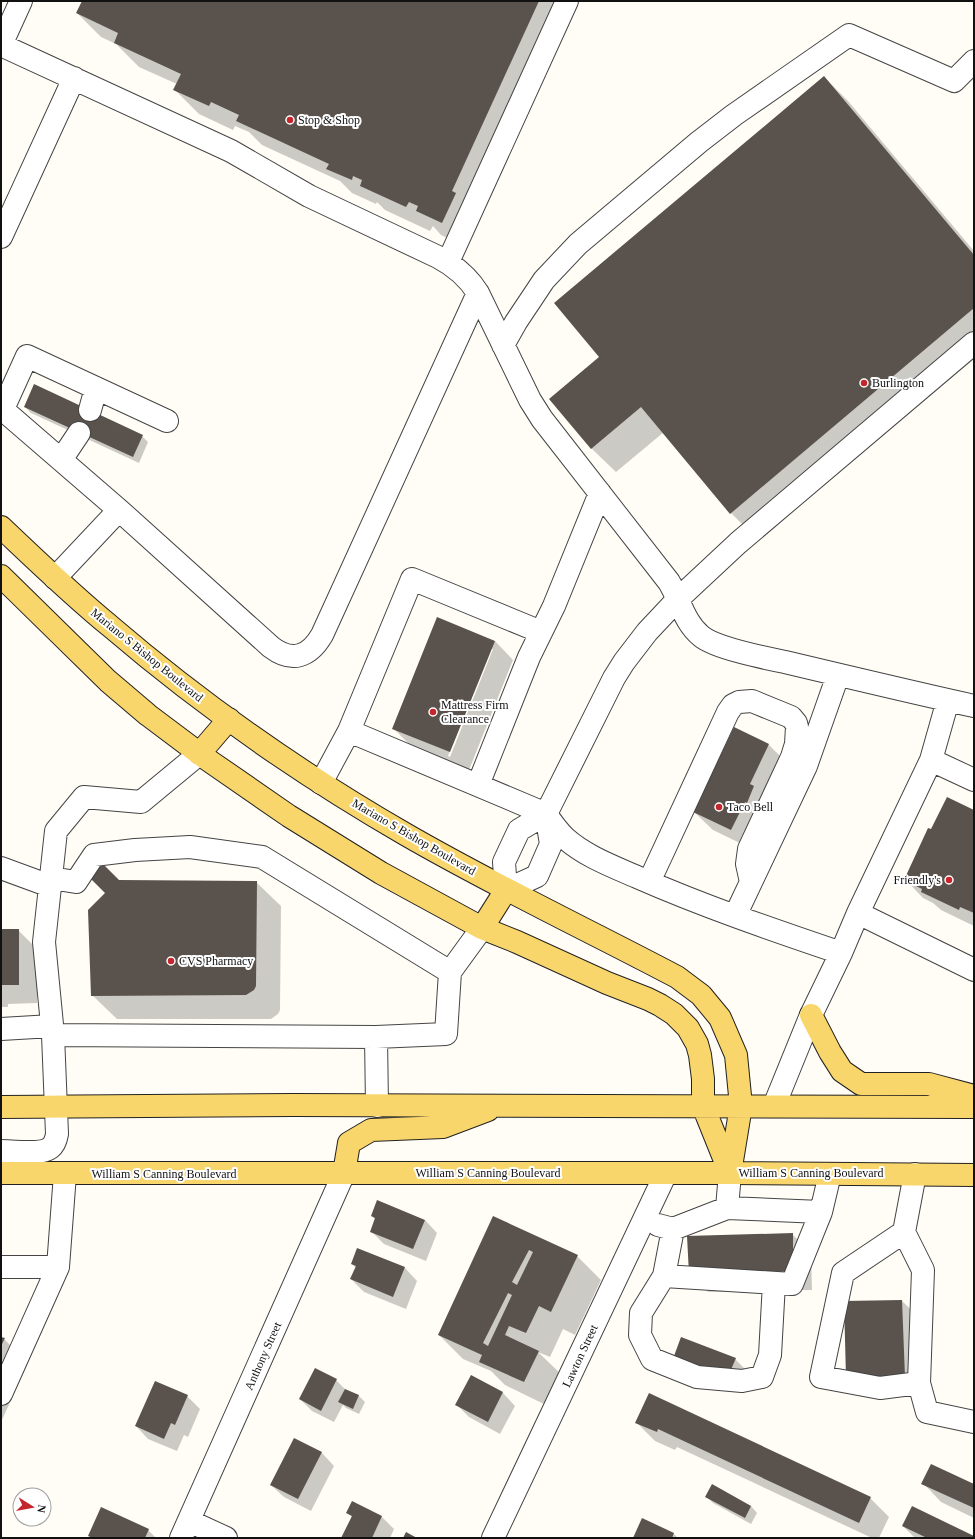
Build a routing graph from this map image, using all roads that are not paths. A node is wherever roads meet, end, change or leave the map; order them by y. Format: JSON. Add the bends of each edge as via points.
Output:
{"nodes":[{"id":1,"x":21,"y":1,"type":"edge"},
{"id":2,"x":567,"y":1,"type":"edge"},
{"id":3,"x":1,"y":45,"type":"edge"},
{"id":4,"x":974,"y":61,"type":"edge"},
{"id":5,"x":74,"y":78,"type":"junction"},
{"id":6,"x":1,"y":237,"type":"edge"},
{"id":7,"x":448,"y":262,"type":"junction"},
{"id":8,"x":478,"y":293,"type":"junction"},
{"id":9,"x":974,"y":343,"type":"edge"},
{"id":10,"x":503,"y":345,"type":"junction"},
{"id":11,"x":96,"y":388,"type":"junction"},
{"id":12,"x":2,"y":408,"type":"edge"},
{"id":13,"x":90,"y":410,"type":"dead end"},
{"id":14,"x":167,"y":421,"type":"dead end"},
{"id":15,"x":79,"y":433,"type":"dead end"},
{"id":16,"x":61,"y":460,"type":"junction"},
{"id":17,"x":600,"y":493,"type":"junction"},
{"id":18,"x":119,"y":510,"type":"junction"},
{"id":19,"x":1,"y":527,"type":"edge"},
{"id":20,"x":1,"y":576,"type":"edge"},
{"id":21,"x":55,"y":578,"type":"junction"},
{"id":22,"x":678,"y":599,"type":"junction"},
{"id":23,"x":541,"y":632,"type":"junction"},
{"id":24,"x":838,"y":675,"type":"junction"},
{"id":25,"x":948,"y":700,"type":"junction"},
{"id":26,"x":974,"y":706,"type":"edge"},
{"id":27,"x":229,"y":719,"type":"junction"},
{"id":28,"x":349,"y":731,"type":"junction"},
{"id":29,"x":199,"y":754,"type":"junction"},
{"id":30,"x":931,"y":760,"type":"junction"},
{"id":31,"x":974,"y":780,"type":"edge"},
{"id":32,"x":321,"y":783,"type":"junction"},
{"id":33,"x":478,"y":785,"type":"junction"},
{"id":34,"x":546,"y":814,"type":"junction"},
{"id":35,"x":1,"y":868,"type":"edge"},
{"id":36,"x":50,"y":882,"type":"junction"},
{"id":37,"x":649,"y":882,"type":"junction"},
{"id":38,"x":751,"y":882,"type":"junction"},
{"id":39,"x":506,"y":890,"type":"junction"},
{"id":40,"x":858,"y":913,"type":"junction"},
{"id":41,"x":735,"y":916,"type":"junction"},
{"id":42,"x":482,"y":928,"type":"junction"},
{"id":43,"x":841,"y":953,"type":"junction"},
{"id":44,"x":974,"y":970,"type":"edge"},
{"id":45,"x":450,"y":972,"type":"junction"},
{"id":46,"x":811,"y":1015,"type":"junction"},
{"id":47,"x":1,"y":1029,"type":"edge"},
{"id":48,"x":53,"y":1031,"type":"junction"},
{"id":49,"x":376,"y":1037,"type":"junction"},
{"id":50,"x":974,"y":1096,"type":"edge"},
{"id":51,"x":500,"y":1105,"type":"junction"},
{"id":52,"x":376,"y":1106,"type":"junction"},
{"id":53,"x":703,"y":1106,"type":"junction"},
{"id":54,"x":741,"y":1106,"type":"junction"},
{"id":55,"x":774,"y":1106,"type":"junction"},
{"id":56,"x":1,"y":1107,"type":"edge"},
{"id":57,"x":57,"y":1107,"type":"junction"},
{"id":58,"x":974,"y":1107,"type":"edge"},
{"id":59,"x":1,"y":1151,"type":"edge"},
{"id":60,"x":1,"y":1173,"type":"edge"},
{"id":61,"x":344,"y":1173,"type":"junction"},
{"id":62,"x":666,"y":1173,"type":"junction"},
{"id":63,"x":730,"y":1173,"type":"junction"},
{"id":64,"x":66,"y":1174,"type":"junction"},
{"id":65,"x":830,"y":1174,"type":"junction"},
{"id":66,"x":915,"y":1174,"type":"junction"},
{"id":67,"x":974,"y":1175,"type":"edge"},
{"id":68,"x":727,"y":1208,"type":"junction"},
{"id":69,"x":821,"y":1212,"type":"junction"},
{"id":70,"x":644,"y":1221,"type":"junction"},
{"id":71,"x":673,"y":1229,"type":"junction"},
{"id":72,"x":904,"y":1232,"type":"junction"},
{"id":73,"x":1,"y":1267,"type":"edge"},
{"id":74,"x":58,"y":1267,"type":"junction"},
{"id":75,"x":664,"y":1276,"type":"junction"},
{"id":76,"x":774,"y":1283,"type":"junction"},
{"id":77,"x":919,"y":1383,"type":"junction"},
{"id":78,"x":1,"y":1394,"type":"edge"},
{"id":79,"x":974,"y":1412,"type":"edge"},
{"id":80,"x":974,"y":1422,"type":"edge"},
{"id":81,"x":185,"y":1529,"type":"edge"},
{"id":82,"x":226,"y":1538,"type":"edge"},
{"id":83,"x":493,"y":1538,"type":"edge"}],
"edges":[{"from":1,"to":3,"type":"street"},
{"from":2,"to":7,"type":"street"},
{"from":3,"to":5,"type":"street"},
{"from":4,"to":10,"type":"street","via":[[954,81],[849,35],[734,115],[578,244],[544,280]]},
{"from":5,"to":6,"type":"street"},
{"from":5,"to":7,"type":"street","via":[[231,151],[320,202]]},
{"from":7,"to":8,"type":"street","via":[[465,276]]},
{"from":8,"to":10,"type":"street"},
{"from":8,"to":18,"type":"street","via":[[322,635],[310,650],[302,655],[285,655],[271,647]]},
{"from":9,"to":22,"type":"street","via":[[761,522]]},
{"from":10,"to":17,"type":"street","via":[[535,410]]},
{"from":11,"to":12,"type":"street","via":[[28,356]]},
{"from":11,"to":13,"type":"street"},
{"from":11,"to":14,"type":"street"},
{"from":12,"to":16,"type":"street"},
{"from":15,"to":16,"type":"street"},
{"from":16,"to":18,"type":"street"},
{"from":17,"to":22,"type":"street","via":[[669,582]]},
{"from":17,"to":23,"type":"street"},
{"from":18,"to":21,"type":"street"},
{"from":19,"to":21,"type":"main road","name":"Mariano S Bishop Boulevard"},
{"from":20,"to":29,"type":"main road","via":[[108,681]]},
{"from":21,"to":27,"type":"main road","name":"Mariano S Bishop Boulevard","via":[[149,659]]},
{"from":22,"to":24,"type":"street","via":[[690,624],[702,637],[711,642]]},
{"from":22,"to":34,"type":"street","via":[[647,632],[614,678]]},
{"from":23,"to":28,"type":"street","via":[[412,579]]},
{"from":23,"to":33,"type":"street"},
{"from":24,"to":25,"type":"street"},
{"from":24,"to":38,"type":"street","via":[[806,766]]},
{"from":25,"to":26,"type":"street"},
{"from":25,"to":30,"type":"street"},
{"from":27,"to":29,"type":"main road"},
{"from":27,"to":32,"type":"main road","name":"Mariano S Bishop Boulevard"},
{"from":28,"to":32,"type":"street"},
{"from":28,"to":33,"type":"street"},
{"from":29,"to":36,"type":"street","via":[[141,802],[84,797],[56,831]]},
{"from":29,"to":42,"type":"main road","via":[[335,845]]},
{"from":30,"to":31,"type":"street"},
{"from":30,"to":40,"type":"street"},
{"from":32,"to":39,"type":"main road","name":"Mariano S Bishop Boulevard","via":[[404,834]]},
{"from":33,"to":34,"type":"street"},
{"from":34,"to":37,"type":"street","via":[[554,826],[578,847]]},
{"from":34,"to":39,"type":"street","via":[[519,830],[504,862]]},
{"from":34,"to":39,"type":"street","via":[[551,844],[537,876]]},
{"from":35,"to":36,"type":"street"},
{"from":36,"to":45,"type":"street","via":[[76,882],[94,855],[134,850],[190,847],[262,857]]},
{"from":36,"to":48,"type":"street","via":[[44,942]]},
{"from":37,"to":38,"type":"street","via":[[728,712],[739,702],[752,701],[791,717],[798,732],[792,757],[749,849],[747,864]]},
{"from":37,"to":41,"type":"street"},
{"from":38,"to":41,"type":"street"},
{"from":39,"to":42,"type":"main road"},
{"from":39,"to":54,"type":"main road","name":"Mariano S Bishop Boulevard","via":[[677,977],[701,994],[720,1018],[736,1055]]},
{"from":40,"to":43,"type":"street"},
{"from":40,"to":44,"type":"street"},
{"from":41,"to":43,"type":"street"},
{"from":42,"to":45,"type":"street"},
{"from":42,"to":53,"type":"main road","via":[[648,999],[674,1014],[688,1028],[697,1044],[703,1079]]},
{"from":43,"to":46,"type":"street"},
{"from":45,"to":49,"type":"street","via":[[446,1034]]},
{"from":46,"to":50,"type":"main road","via":[[842,1071],[861,1084],[928,1084]]},
{"from":46,"to":55,"type":"street"},
{"from":47,"to":48,"type":"street"},
{"from":48,"to":49,"type":"street"},
{"from":48,"to":57,"type":"street"},
{"from":49,"to":52,"type":"street"},
{"from":51,"to":52,"type":"main road"},
{"from":51,"to":53,"type":"main road"},
{"from":51,"to":61,"type":"main road","via":[[443,1127],[372,1130],[349,1143]]},
{"from":52,"to":57,"type":"main road"},
{"from":53,"to":54,"type":"main road"},
{"from":53,"to":63,"type":"main road"},
{"from":54,"to":55,"type":"main road"},
{"from":54,"to":63,"type":"main road","name":"Mariano S Bishop Boulevard"},
{"from":55,"to":58,"type":"main road"},
{"from":56,"to":57,"type":"main road"},
{"from":57,"to":59,"type":"street","via":[[58,1134],[55,1143],[49,1149]]},
{"from":60,"to":64,"type":"main road","name":"William S Canning Boulevard"},
{"from":61,"to":62,"type":"main road","name":"William S Canning Boulevard"},
{"from":61,"to":64,"type":"main road","name":"William S Canning Boulevard"},
{"from":61,"to":81,"type":"street","name":"Anthony Street"},
{"from":62,"to":63,"type":"main road","name":"William S Canning Boulevard"},
{"from":62,"to":70,"type":"street","name":"Lawton Street"},
{"from":63,"to":65,"type":"main road","name":"William S Canning Boulevard"},
{"from":63,"to":68,"type":"street"},
{"from":64,"to":74,"type":"street"},
{"from":65,"to":66,"type":"main road","name":"William S Canning Boulevard"},
{"from":65,"to":69,"type":"street"},
{"from":66,"to":67,"type":"main road","name":"William S Canning Boulevard"},
{"from":66,"to":72,"type":"street"},
{"from":68,"to":69,"type":"street"},
{"from":68,"to":71,"type":"street"},
{"from":69,"to":76,"type":"street","via":[[792,1284]]},
{"from":70,"to":71,"type":"street"},
{"from":70,"to":83,"type":"street","name":"Lawton Street"},
{"from":71,"to":75,"type":"street"},
{"from":72,"to":77,"type":"street","via":[[923,1270]]},
{"from":72,"to":77,"type":"street","via":[[843,1273],[821,1377],[880,1388]]},
{"from":73,"to":74,"type":"street"},
{"from":74,"to":78,"type":"street"},
{"from":75,"to":76,"type":"street"},
{"from":75,"to":76,"type":"street","via":[[641,1313],[640,1335],[652,1359],[697,1377],[742,1381],[762,1377],[770,1355]]},
{"from":77,"to":80,"type":"street","via":[[927,1412]]},
{"from":79,"to":80,"type":"street"},
{"from":81,"to":82,"type":"street"}]}
